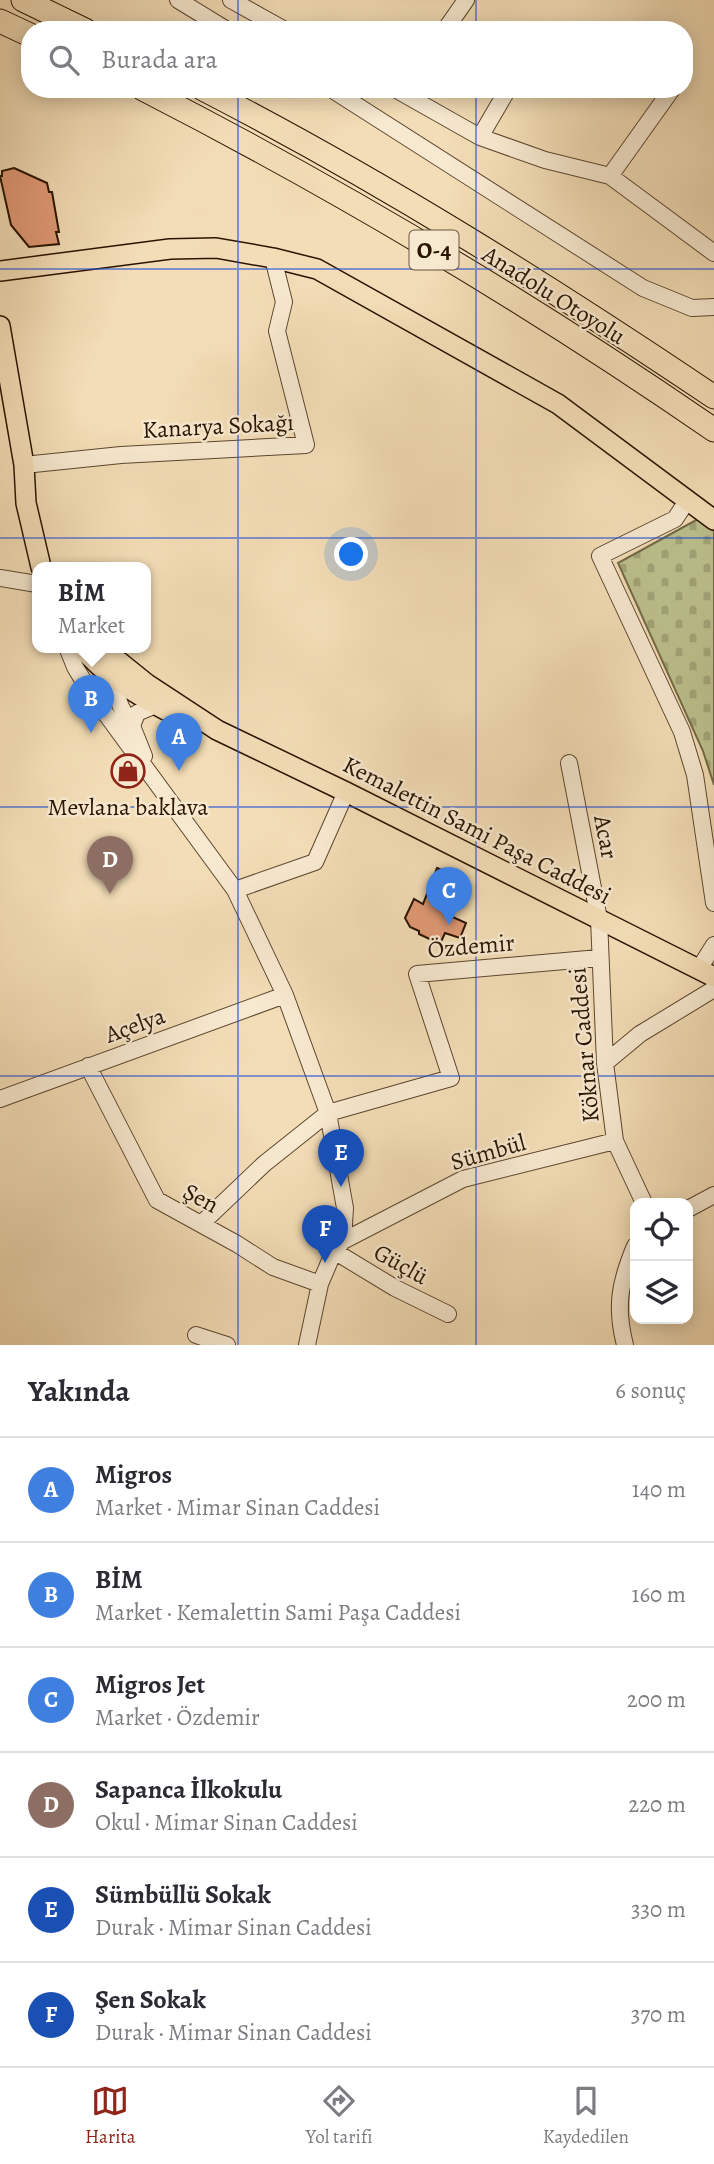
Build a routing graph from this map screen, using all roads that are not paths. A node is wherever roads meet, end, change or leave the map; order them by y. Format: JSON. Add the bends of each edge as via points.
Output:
{"nodes":[{"id":1,"x":23,"y":0,"type":"edge"},
{"id":2,"x":231,"y":0,"type":"edge"},
{"id":3,"x":466,"y":0,"type":"edge"},
{"id":4,"x":185,"y":2,"type":"edge"},
{"id":5,"x":0,"y":21,"type":"edge"},
{"id":6,"x":66,"y":21,"type":"edge"},
{"id":7,"x":214,"y":21,"type":"edge"},
{"id":8,"x":269,"y":21,"type":"edge"},
{"id":9,"x":451,"y":21,"type":"edge"},
{"id":10,"x":21,"y":31,"type":"edge"},
{"id":11,"x":159,"y":98,"type":"edge"},
{"id":12,"x":220,"y":98,"type":"edge"},
{"id":13,"x":345,"y":98,"type":"edge"},
{"id":14,"x":412,"y":98,"type":"edge"},
{"id":15,"x":503,"y":98,"type":"edge"},
{"id":16,"x":666,"y":98,"type":"edge"},
{"id":17,"x":480,"y":137,"type":"junction"},
{"id":18,"x":610,"y":176,"type":"junction"},
{"id":19,"x":714,"y":253,"type":"edge"},
{"id":20,"x":273,"y":258,"type":"junction"},
{"id":21,"x":0,"y":271,"type":"edge"},
{"id":22,"x":714,"y":307,"type":"edge"},
{"id":23,"x":0,"y":326,"type":"edge"},
{"id":24,"x":714,"y":397,"type":"edge"},
{"id":25,"x":6,"y":398,"type":"edge"},
{"id":26,"x":714,"y":430,"type":"edge"},
{"id":27,"x":24,"y":466,"type":"junction"},
{"id":28,"x":687,"y":501,"type":"junction"},
{"id":29,"x":714,"y":520,"type":"edge"},
{"id":30,"x":40,"y":562,"type":"edge"},
{"id":31,"x":53,"y":562,"type":"edge"},
{"id":32,"x":0,"y":578,"type":"edge"},
{"id":33,"x":32,"y":583,"type":"edge"},
{"id":34,"x":69,"y":653,"type":"edge"},
{"id":35,"x":87,"y":653,"type":"edge"},
{"id":36,"x":103,"y":653,"type":"edge"},
{"id":37,"x":108,"y":653,"type":"edge"},
{"id":38,"x":129,"y":670,"type":"junction"},
{"id":39,"x":109,"y":674,"type":"junction"},
{"id":40,"x":97,"y":704,"type":"junction"},
{"id":41,"x":156,"y":705,"type":"junction"},
{"id":42,"x":132,"y":726,"type":"junction"},
{"id":43,"x":217,"y":730,"type":"junction"},
{"id":44,"x":569,"y":763,"type":"dead end"},
{"id":45,"x":346,"y":792,"type":"junction"},
{"id":46,"x":166,"y":794,"type":"junction"},
{"id":47,"x":235,"y":890,"type":"junction"},
{"id":48,"x":714,"y":903,"type":"edge"},
{"id":49,"x":599,"y":919,"type":"junction"},
{"id":50,"x":714,"y":945,"type":"edge"},
{"id":51,"x":599,"y":958,"type":"junction"},
{"id":52,"x":706,"y":973,"type":"edge"},
{"id":53,"x":714,"y":989,"type":"edge"},
{"id":54,"x":285,"y":995,"type":"junction"},
{"id":55,"x":605,"y":1063,"type":"junction"},
{"id":56,"x":88,"y":1066,"type":"junction"},
{"id":57,"x":0,"y":1099,"type":"edge"},
{"id":58,"x":328,"y":1113,"type":"junction"},
{"id":59,"x":615,"y":1142,"type":"junction"},
{"id":60,"x":714,"y":1195,"type":"edge"},
{"id":61,"x":642,"y":1198,"type":"edge"},
{"id":62,"x":693,"y":1206,"type":"edge"},
{"id":63,"x":201,"y":1224,"type":"junction"},
{"id":64,"x":338,"y":1246,"type":"junction"},
{"id":65,"x":630,"y":1257,"type":"edge"},
{"id":66,"x":320,"y":1284,"type":"junction"},
{"id":67,"x":448,"y":1314,"type":"dead end"},
{"id":68,"x":196,"y":1335,"type":"dead end"},
{"id":69,"x":227,"y":1345,"type":"edge"},
{"id":70,"x":307,"y":1345,"type":"edge"},
{"id":71,"x":625,"y":1345,"type":"edge"}],
"edges":[{"from":1,"to":6,"type":"highway"},
{"from":2,"to":8,"type":"street"},
{"from":3,"to":9,"type":"street"},
{"from":4,"to":7,"type":"street"},
{"from":5,"to":10,"type":"highway"},
{"from":11,"to":26,"type":"highway","name":"Anadolu Otoyolu","number":"O-4","via":[[422,243]]},
{"from":12,"to":24,"type":"highway","name":"Anadolu Otoyolu","number":"O-4","via":[[437,220]]},
{"from":13,"to":22,"type":"street","via":[[643,288],[692,308]]},
{"from":14,"to":17,"type":"street"},
{"from":15,"to":17,"type":"street"},
{"from":16,"to":18,"type":"street"},
{"from":17,"to":18,"type":"street"},
{"from":18,"to":19,"type":"street"},
{"from":20,"to":21,"type":"main road","via":[[216,248],[170,249]]},
{"from":20,"to":27,"type":"street","name":"Kanarya Sokağı","via":[[284,302],[277,331],[306,445],[121,455]]},
{"from":20,"to":28,"type":"main road","via":[[317,269],[558,404]]},
{"from":23,"to":25,"type":"main road"},
{"from":25,"to":27,"type":"main road"},
{"from":27,"to":30,"type":"main road","via":[[26,503]]},
{"from":27,"to":31,"type":"main road"},
{"from":28,"to":29,"type":"main road"},
{"from":28,"to":48,"type":"street","via":[[674,519],[600,556],[682,732],[695,775]]},
{"from":32,"to":33,"type":"street"},
{"from":34,"to":40,"type":"street"},
{"from":35,"to":39,"type":"main road","name":"Kemalettin Sami Paşa Caddesi"},
{"from":36,"to":39,"type":"street"},
{"from":37,"to":38,"type":"main road","name":"Kemalettin Sami Paşa Caddesi"},
{"from":38,"to":39,"type":"street"},
{"from":38,"to":43,"type":"main road","name":"Kemalettin Sami Paşa Caddesi"},
{"from":39,"to":40,"type":"street","via":[[98,688]]},
{"from":39,"to":41,"type":"main road","name":"Kemalettin Sami Paşa Caddesi"},
{"from":39,"to":42,"type":"street"},
{"from":40,"to":46,"type":"street"},
{"from":41,"to":42,"type":"street","via":[[137,713]]},
{"from":41,"to":43,"type":"main road","name":"Kemalettin Sami Paşa Caddesi"},
{"from":42,"to":46,"type":"street"},
{"from":43,"to":45,"type":"main road","name":"Kemalettin Sami Paşa Caddesi"},
{"from":44,"to":49,"type":"street","name":"Acar"},
{"from":45,"to":47,"type":"street","via":[[315,862]]},
{"from":45,"to":49,"type":"main road","name":"Kemalettin Sami Paşa Caddesi"},
{"from":46,"to":47,"type":"street"},
{"from":47,"to":54,"type":"street"},
{"from":49,"to":51,"type":"street","name":"Köknar Caddesi"},
{"from":49,"to":52,"type":"main road","name":"Kemalettin Sami Paşa Caddesi"},
{"from":50,"to":52,"type":"street"},
{"from":51,"to":55,"type":"street","name":"Köknar Caddesi"},
{"from":51,"to":58,"type":"street","name":"Özdemir","via":[[417,974],[451,1078]]},
{"from":53,"to":55,"type":"street","via":[[640,1034]]},
{"from":54,"to":56,"type":"street","name":"Açelya"},
{"from":54,"to":58,"type":"street"},
{"from":55,"to":59,"type":"street","name":"Köknar Caddesi"},
{"from":56,"to":57,"type":"street","name":"Açelya"},
{"from":56,"to":63,"type":"street","name":"Şen","via":[[157,1200]]},
{"from":58,"to":63,"type":"street","via":[[264,1164]]},
{"from":58,"to":64,"type":"street","via":[[345,1209]]},
{"from":59,"to":61,"type":"street","name":"Köknar Caddesi"},
{"from":59,"to":64,"type":"street","name":"Sümbül","via":[[463,1179]]},
{"from":60,"to":62,"type":"street"},
{"from":63,"to":66,"type":"street","name":"Şen","via":[[273,1267]]},
{"from":64,"to":66,"type":"street"},
{"from":64,"to":67,"type":"street","name":"Güçlü","via":[[395,1288]]},
{"from":65,"to":71,"type":"street","via":[[622,1276],[619,1308]]},
{"from":66,"to":70,"type":"street"},
{"from":68,"to":69,"type":"street"}]}
